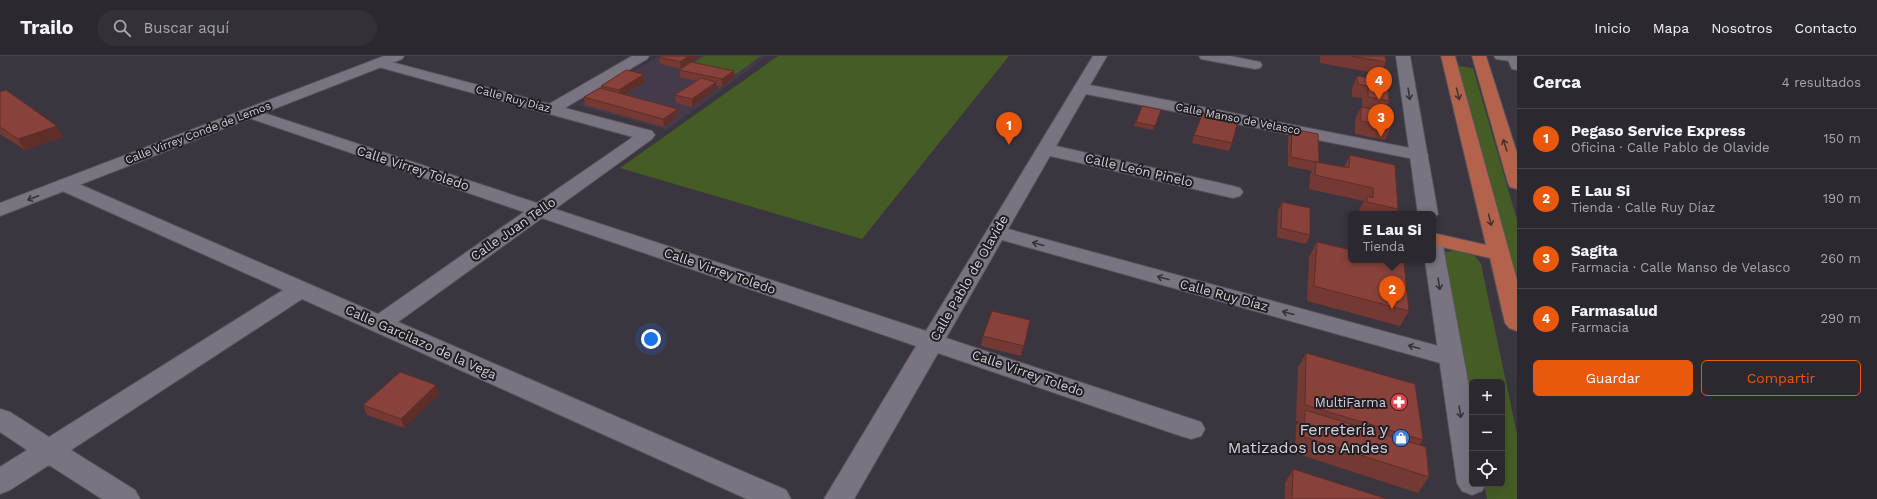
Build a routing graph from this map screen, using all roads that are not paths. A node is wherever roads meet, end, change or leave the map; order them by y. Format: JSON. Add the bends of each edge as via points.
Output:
{"nodes":[{"id":1,"x":397,"y":56,"type":"edge"},
{"id":2,"x":1100,"y":56,"type":"edge"},
{"id":3,"x":1206,"y":56,"type":"edge"},
{"id":4,"x":1403,"y":56,"type":"edge"},
{"id":5,"x":1448,"y":56,"type":"edge"},
{"id":6,"x":1479,"y":56,"type":"edge"},
{"id":7,"x":638,"y":57,"type":"edge"},
{"id":8,"x":380,"y":63,"type":"junction"},
{"id":9,"x":1255,"y":65,"type":"dead end"},
{"id":10,"x":1081,"y":88,"type":"junction"},
{"id":11,"x":552,"y":109,"type":"junction"},
{"id":12,"x":249,"y":113,"type":"junction"},
{"id":13,"x":646,"y":135,"type":"joint"},
{"id":14,"x":1045,"y":149,"type":"junction"},
{"id":15,"x":1419,"y":155,"type":"junction"},
{"id":16,"x":1516,"y":175,"type":"edge"},
{"id":17,"x":65,"y":185,"type":"junction"},
{"id":18,"x":1233,"y":192,"type":"dead end"},
{"id":19,"x":0,"y":210,"type":"edge"},
{"id":20,"x":540,"y":210,"type":"junction"},
{"id":21,"x":1428,"y":211,"type":"edge"},
{"id":22,"x":996,"y":232,"type":"junction"},
{"id":23,"x":1436,"y":239,"type":"edge"},
{"id":24,"x":1499,"y":254,"type":"junction"},
{"id":25,"x":1436,"y":263,"type":"edge"},
{"id":26,"x":301,"y":289,"type":"junction"},
{"id":27,"x":1517,"y":323,"type":"edge"},
{"id":28,"x":380,"y":324,"type":"junction"},
{"id":29,"x":932,"y":342,"type":"junction"},
{"id":30,"x":1451,"y":358,"type":"junction"},
{"id":31,"x":0,"y":419,"type":"edge"},
{"id":32,"x":1192,"y":429,"type":"dead end"},
{"id":33,"x":49,"y":450,"type":"junction"},
{"id":34,"x":1469,"y":465,"type":"edge"},
{"id":35,"x":0,"y":482,"type":"edge"},
{"id":36,"x":1473,"y":487,"type":"edge"},
{"id":37,"x":125,"y":499,"type":"edge"},
{"id":38,"x":776,"y":499,"type":"edge"},
{"id":39,"x":839,"y":499,"type":"edge"},
{"id":40,"x":1475,"y":499,"type":"edge"}],
"edges":[{"from":1,"to":8,"type":"street","name":"Calle Virrey Conde de Lemos"},
{"from":2,"to":10,"type":"street","name":"Calle Pablo de Olavide"},
{"from":3,"to":9,"type":"street"},
{"from":4,"to":15,"type":"street","one_way":true},
{"from":5,"to":24,"type":"main road","one_way":true},
{"from":16,"to":6,"type":"main road","one_way":true},
{"from":7,"to":11,"type":"street"},
{"from":8,"to":11,"type":"street","name":"Calle Ruy Díaz"},
{"from":8,"to":12,"type":"street","name":"Calle Virrey Conde de Lemos"},
{"from":10,"to":14,"type":"street","name":"Calle Pablo de Olavide"},
{"from":10,"to":15,"type":"street","name":"Calle Manso de Velasco"},
{"from":11,"to":13,"type":"street","name":"Calle Ruy Díaz"},
{"from":12,"to":17,"type":"street","name":"Calle Virrey Conde de Lemos"},
{"from":12,"to":20,"type":"street","name":"Calle Virrey Toledo"},
{"from":13,"to":20,"type":"street","name":"Calle Juan Tello"},
{"from":14,"to":18,"type":"street","name":"Calle León Pinelo"},
{"from":14,"to":22,"type":"street","name":"Calle Pablo de Olavide"},
{"from":15,"to":21,"type":"street"},
{"from":17,"to":19,"type":"street","name":"Calle Virrey Conde de Lemos","one_way":true},
{"from":17,"to":26,"type":"street","name":"Calle Garcilazo de la Vega"},
{"from":20,"to":28,"type":"street","name":"Calle Juan Tello"},
{"from":20,"to":29,"type":"street","name":"Calle Virrey Toledo"},
{"from":22,"to":29,"type":"street","name":"Calle Pablo de Olavide"},
{"from":30,"to":22,"type":"street","name":"Calle Ruy Díaz","one_way":true},
{"from":23,"to":24,"type":"main road"},
{"from":24,"to":27,"type":"main road"},
{"from":25,"to":30,"type":"street","one_way":true},
{"from":26,"to":28,"type":"street","name":"Calle Garcilazo de la Vega"},
{"from":26,"to":33,"type":"street"},
{"from":28,"to":38,"type":"street","name":"Calle Garcilazo de la Vega"},
{"from":29,"to":32,"type":"street","name":"Calle Virrey Toledo"},
{"from":29,"to":39,"type":"street","name":"Calle Pablo de Olavide"},
{"from":30,"to":34,"type":"street","one_way":true},
{"from":31,"to":33,"type":"street"},
{"from":33,"to":35,"type":"street"},
{"from":33,"to":37,"type":"street"},
{"from":36,"to":40,"type":"street"}]}
